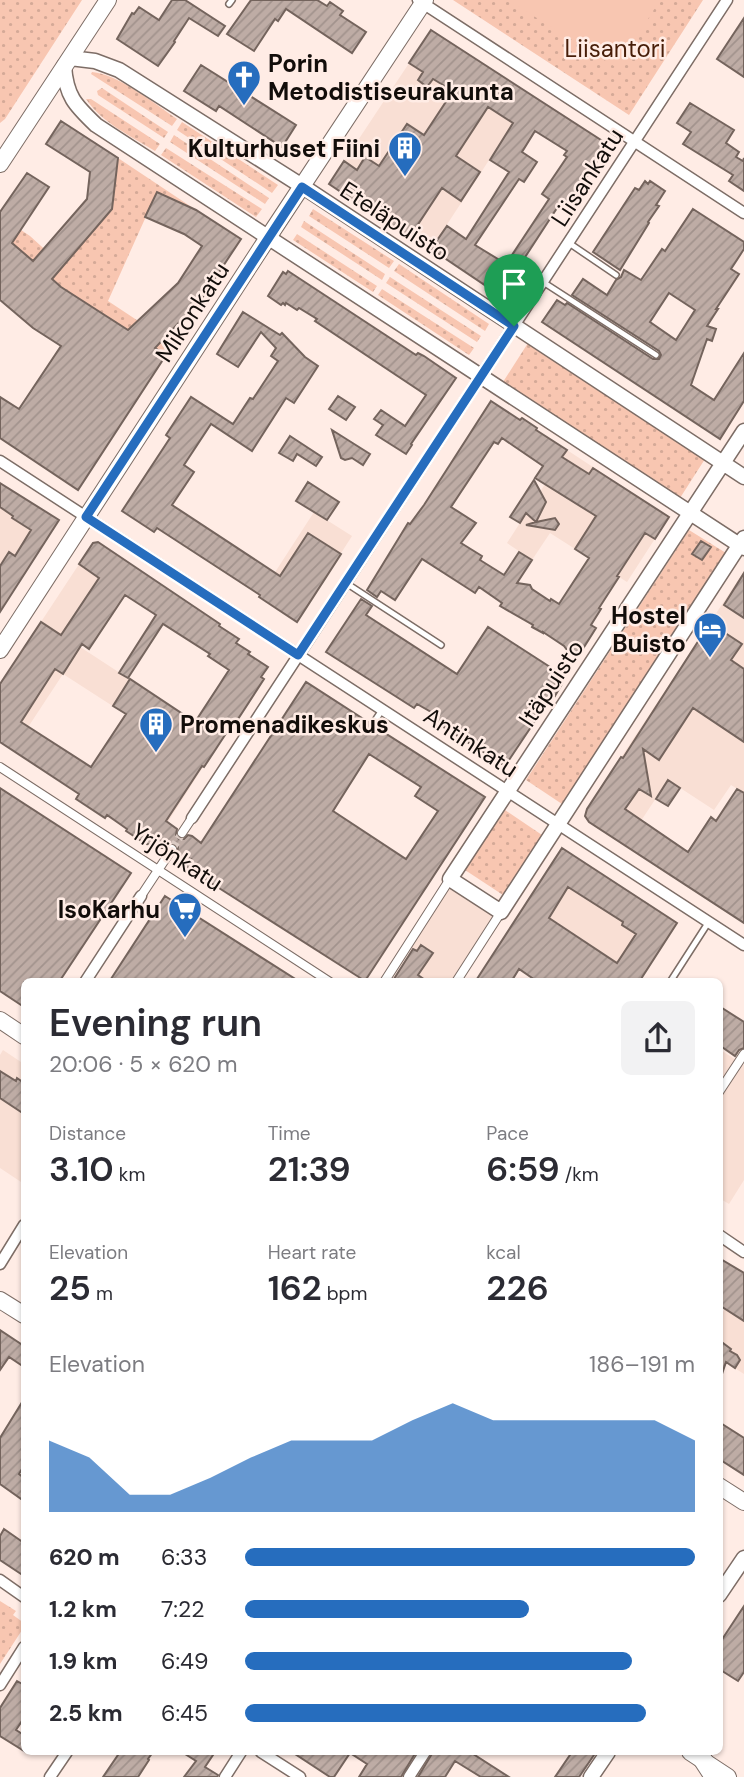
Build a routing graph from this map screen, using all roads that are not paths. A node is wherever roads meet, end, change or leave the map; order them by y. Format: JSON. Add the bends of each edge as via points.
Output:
{"nodes":[{"id":1,"x":108,"y":0,"type":"edge"},
{"id":2,"x":727,"y":0,"type":"edge"},
{"id":3,"x":422,"y":1,"type":"edge"},
{"id":4,"x":67,"y":62,"type":"junction"},
{"id":5,"x":635,"y":142,"type":"junction"},
{"id":6,"x":0,"y":164,"type":"edge"},
{"id":7,"x":302,"y":187,"type":"junction"},
{"id":8,"x":744,"y":213,"type":"edge"},
{"id":9,"x":268,"y":236,"type":"junction"},
{"id":10,"x":569,"y":243,"type":"junction"},
{"id":11,"x":615,"y":275,"type":"dead end"},
{"id":12,"x":543,"y":282,"type":"junction"},
{"id":13,"x":514,"y":326,"type":"junction"},
{"id":14,"x":656,"y":355,"type":"dead end"},
{"id":15,"x":481,"y":376,"type":"junction"},
{"id":16,"x":744,"y":431,"type":"edge"},
{"id":17,"x":0,"y":461,"type":"edge"},
{"id":18,"x":723,"y":463,"type":"junction"},
{"id":19,"x":744,"y":477,"type":"edge"},
{"id":20,"x":690,"y":513,"type":"junction"},
{"id":21,"x":86,"y":517,"type":"junction"},
{"id":22,"x":742,"y":544,"type":"edge"},
{"id":23,"x":346,"y":583,"type":"junction"},
{"id":24,"x":441,"y":645,"type":"dead end"},
{"id":25,"x":0,"y":649,"type":"edge"},
{"id":26,"x":298,"y":655,"type":"junction"},
{"id":27,"x":383,"y":710,"type":"junction"},
{"id":28,"x":372,"y":725,"type":"dead end"},
{"id":29,"x":0,"y":767,"type":"edge"},
{"id":30,"x":508,"y":791,"type":"junction"},
{"id":31,"x":192,"y":818,"type":"joint"},
{"id":32,"x":559,"y":824,"type":"junction"},
{"id":33,"x":182,"y":833,"type":"tunnel mouth"},
{"id":34,"x":172,"y":849,"type":"tunnel mouth"},
{"id":35,"x":158,"y":870,"type":"junction"},
{"id":36,"x":450,"y":879,"type":"junction"},
{"id":37,"x":141,"y":896,"type":"joint"},
{"id":38,"x":501,"y":912,"type":"junction"},
{"id":39,"x":708,"y":923,"type":"junction"},
{"id":40,"x":744,"y":945,"type":"edge"},
{"id":41,"x":88,"y":978,"type":"edge"},
{"id":42,"x":324,"y":978,"type":"edge"},
{"id":43,"x":387,"y":978,"type":"edge"},
{"id":44,"x":459,"y":978,"type":"edge"},
{"id":45,"x":673,"y":978,"type":"edge"},
{"id":46,"x":0,"y":1020,"type":"edge"},
{"id":47,"x":21,"y":1034,"type":"edge"},
{"id":48,"x":744,"y":1054,"type":"edge"},
{"id":49,"x":723,"y":1086,"type":"edge"},
{"id":50,"x":21,"y":1230,"type":"edge"},
{"id":51,"x":723,"y":1237,"type":"edge"},
{"id":52,"x":742,"y":1247,"type":"edge"},
{"id":53,"x":0,"y":1264,"type":"edge"},
{"id":54,"x":0,"y":1300,"type":"edge"},
{"id":55,"x":21,"y":1313,"type":"edge"},
{"id":56,"x":723,"y":1489,"type":"edge"},
{"id":57,"x":744,"y":1502,"type":"edge"},
{"id":58,"x":744,"y":1559,"type":"edge"},
{"id":59,"x":0,"y":1580,"type":"edge"},
{"id":60,"x":723,"y":1589,"type":"edge"},
{"id":61,"x":21,"y":1595,"type":"edge"},
{"id":62,"x":21,"y":1652,"type":"edge"},
{"id":63,"x":0,"y":1685,"type":"edge"},
{"id":64,"x":65,"y":1755,"type":"edge"},
{"id":65,"x":240,"y":1755,"type":"edge"},
{"id":66,"x":266,"y":1755,"type":"edge"},
{"id":67,"x":423,"y":1755,"type":"edge"},
{"id":68,"x":606,"y":1755,"type":"edge"},
{"id":69,"x":696,"y":1756,"type":"edge"},
{"id":70,"x":50,"y":1777,"type":"edge"},
{"id":71,"x":225,"y":1777,"type":"edge"},
{"id":72,"x":300,"y":1777,"type":"edge"},
{"id":73,"x":409,"y":1777,"type":"edge"},
{"id":74,"x":591,"y":1777,"type":"edge"},
{"id":75,"x":714,"y":1777,"type":"edge"},
{"id":76,"x":728,"y":1777,"type":"edge"},
{"id":77,"x":738,"y":1777,"type":"edge"}],
"edges":[{"from":1,"to":4,"type":"main road"},
{"from":2,"to":5,"type":"street","name":"Liisankatu"},
{"from":3,"to":5,"type":"street"},
{"from":3,"to":7,"type":"main road","name":"Mikonkatu"},
{"from":4,"to":6,"type":"main road"},
{"from":4,"to":7,"type":"street","name":"Eteläpuisto","via":[[95,61],[119,70]]},
{"from":4,"to":9,"type":"street","via":[[71,97],[96,125]]},
{"from":5,"to":8,"type":"street"},
{"from":5,"to":10,"type":"street","name":"Liisankatu"},
{"from":7,"to":9,"type":"main road","name":"Mikonkatu"},
{"from":7,"to":13,"type":"street","name":"Eteläpuisto"},
{"from":9,"to":15,"type":"street"},
{"from":9,"to":21,"type":"main road","name":"Mikonkatu"},
{"from":10,"to":11,"type":"lane"},
{"from":10,"to":12,"type":"street","name":"Liisankatu"},
{"from":12,"to":13,"type":"street","name":"Liisankatu"},
{"from":12,"to":14,"type":"lane"},
{"from":13,"to":15,"type":"street","name":"Liisankatu"},
{"from":13,"to":18,"type":"street","name":"Eteläpuisto"},
{"from":15,"to":20,"type":"street"},
{"from":15,"to":23,"type":"street","name":"Liisankatu"},
{"from":16,"to":18,"type":"street","name":"Itäpuisto"},
{"from":17,"to":21,"type":"street","name":"Antinkatu"},
{"from":18,"to":19,"type":"street","name":"Eteläpuisto"},
{"from":18,"to":20,"type":"street","name":"Itäpuisto"},
{"from":20,"to":22,"type":"street"},
{"from":20,"to":30,"type":"street","name":"Itäpuisto"},
{"from":21,"to":25,"type":"main road","name":"Mikonkatu"},
{"from":21,"to":26,"type":"street","name":"Antinkatu"},
{"from":22,"to":32,"type":"street"},
{"from":23,"to":24,"type":"lane"},
{"from":23,"to":26,"type":"street","name":"Liisankatu"},
{"from":26,"to":27,"type":"street","name":"Antinkatu"},
{"from":26,"to":31,"type":"street","name":"Liisankatu"},
{"from":27,"to":28,"type":"lane"},
{"from":27,"to":30,"type":"street","name":"Antinkatu"},
{"from":29,"to":35,"type":"street","name":"Yrjönkatu"},
{"from":30,"to":32,"type":"street","name":"Antinkatu"},
{"from":30,"to":36,"type":"street","name":"Itäpuisto"},
{"from":31,"to":33,"type":"street","name":"Liisankatu"},
{"from":32,"to":38,"type":"street"},
{"from":32,"to":39,"type":"street","name":"Antinkatu"},
{"from":34,"to":35,"type":"street"},
{"from":35,"to":37,"type":"street"},
{"from":35,"to":42,"type":"street","name":"Yrjönkatu"},
{"from":36,"to":38,"type":"street"},
{"from":36,"to":43,"type":"street","name":"Itäpuisto"},
{"from":37,"to":41,"type":"street"},
{"from":38,"to":44,"type":"street"},
{"from":39,"to":40,"type":"street","name":"Antinkatu"},
{"from":39,"to":45,"type":"lane"},
{"from":46,"to":47,"type":"main road"},
{"from":48,"to":49,"type":"street"},
{"from":50,"to":53,"type":"street"},
{"from":51,"to":52,"type":"street"},
{"from":54,"to":55,"type":"main road"},
{"from":56,"to":57,"type":"main road"},
{"from":58,"to":60,"type":"street"},
{"from":59,"to":61,"type":"street"},
{"from":62,"to":63,"type":"street"},
{"from":64,"to":70,"type":"street"},
{"from":65,"to":71,"type":"street"},
{"from":66,"to":72,"type":"street"},
{"from":67,"to":73,"type":"street"},
{"from":68,"to":74,"type":"street"},
{"from":69,"to":75,"type":"main road"},
{"from":69,"to":76,"type":"main road"},
{"from":69,"to":77,"type":"main road"}]}
